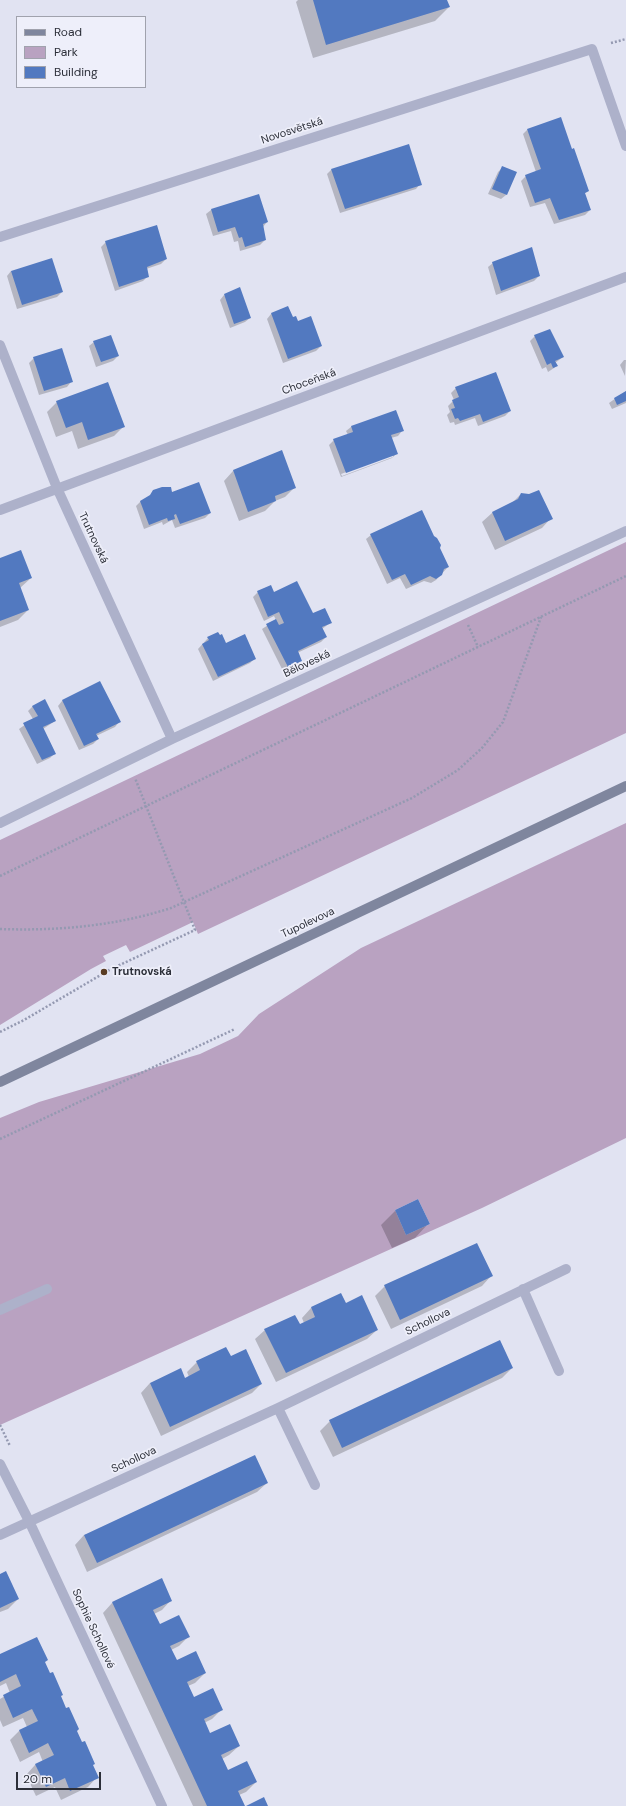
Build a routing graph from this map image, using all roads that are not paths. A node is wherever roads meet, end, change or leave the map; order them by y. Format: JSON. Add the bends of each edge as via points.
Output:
{"nodes":[{"id":1,"x":626,"y":146,"type":"edge"},
{"id":2,"x":0,"y":237,"type":"edge"},
{"id":3,"x":626,"y":277,"type":"edge"},
{"id":4,"x":0,"y":345,"type":"edge"},
{"id":5,"x":57,"y":488,"type":"junction"},
{"id":6,"x":0,"y":510,"type":"edge"},
{"id":7,"x":626,"y":531,"type":"edge"},
{"id":8,"x":172,"y":739,"type":"junction"},
{"id":9,"x":626,"y":786,"type":"edge"},
{"id":10,"x":0,"y":823,"type":"edge"},
{"id":11,"x":0,"y":1082,"type":"edge"},
{"id":12,"x":566,"y":1269,"type":"dead end"},
{"id":13,"x":47,"y":1288,"type":"dead end"},
{"id":14,"x":523,"y":1289,"type":"junction"},
{"id":15,"x":0,"y":1310,"type":"edge"},
{"id":16,"x":559,"y":1371,"type":"dead end"},
{"id":17,"x":278,"y":1408,"type":"junction"},
{"id":18,"x":0,"y":1464,"type":"edge"},
{"id":19,"x":315,"y":1485,"type":"dead end"},
{"id":20,"x":29,"y":1521,"type":"junction"},
{"id":21,"x":0,"y":1535,"type":"edge"},
{"id":22,"x":162,"y":1806,"type":"edge"}],
"edges":[{"from":1,"to":2,"type":"street","name":"Novosvětská","via":[[592,49]]},
{"from":3,"to":5,"type":"street","name":"Choceňská"},
{"from":4,"to":5,"type":"street","name":"Trutnovská"},
{"from":5,"to":6,"type":"street","name":"Choceňská"},
{"from":5,"to":8,"type":"street","name":"Trutnovská"},
{"from":7,"to":8,"type":"street","name":"Běloveská"},
{"from":8,"to":10,"type":"street","name":"Běloveská"},
{"from":9,"to":11,"type":"main road","name":"Tupolevova"},
{"from":12,"to":14,"type":"street","name":"Schollova"},
{"from":13,"to":15,"type":"street"},
{"from":14,"to":16,"type":"street"},
{"from":14,"to":17,"type":"street","name":"Schollova"},
{"from":17,"to":19,"type":"street"},
{"from":17,"to":20,"type":"street","name":"Schollova"},
{"from":18,"to":20,"type":"street","name":"Sophie Schollové"},
{"from":20,"to":21,"type":"street","name":"Schollova"},
{"from":20,"to":22,"type":"street","name":"Sophie Schollové"}]}
